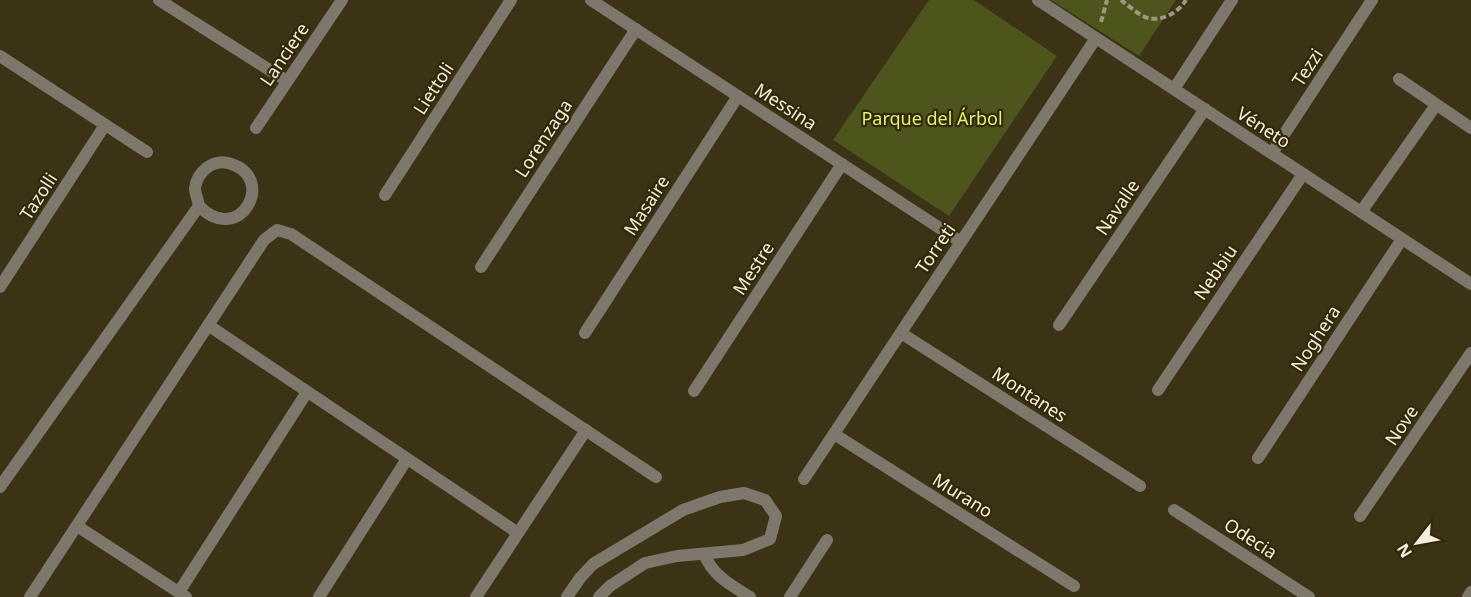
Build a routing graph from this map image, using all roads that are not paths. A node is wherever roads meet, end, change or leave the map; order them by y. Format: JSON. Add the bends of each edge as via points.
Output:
{"nodes":[{"id":1,"x":159,"y":0,"type":"edge"},
{"id":2,"x":342,"y":0,"type":"edge"},
{"id":3,"x":511,"y":0,"type":"edge"},
{"id":4,"x":591,"y":0,"type":"edge"},
{"id":5,"x":1038,"y":0,"type":"edge"},
{"id":6,"x":1232,"y":0,"type":"edge"},
{"id":7,"x":1372,"y":0,"type":"edge"},
{"id":8,"x":636,"y":29,"type":"junction"},
{"id":9,"x":1096,"y":38,"type":"junction"},
{"id":10,"x":1,"y":60,"type":"edge"},
{"id":11,"x":1399,"y":79,"type":"dead end"},
{"id":12,"x":287,"y":81,"type":"junction"},
{"id":13,"x":1174,"y":89,"type":"junction"},
{"id":14,"x":738,"y":96,"type":"junction"},
{"id":15,"x":1436,"y":105,"type":"junction"},
{"id":16,"x":1204,"y":110,"type":"junction"},
{"id":17,"x":105,"y":125,"type":"junction"},
{"id":18,"x":256,"y":128,"type":"dead end"},
{"id":19,"x":1471,"y":128,"type":"edge"},
{"id":20,"x":147,"y":152,"type":"dead end"},
{"id":21,"x":1272,"y":153,"type":"junction"},
{"id":22,"x":842,"y":164,"type":"junction"},
{"id":23,"x":1303,"y":174,"type":"junction"},
{"id":24,"x":385,"y":195,"type":"dead end"},
{"id":25,"x":199,"y":206,"type":"junction"},
{"id":26,"x":1361,"y":212,"type":"junction"},
{"id":27,"x":1402,"y":239,"type":"junction"},
{"id":28,"x":961,"y":242,"type":"junction"},
{"id":29,"x":482,"y":267,"type":"dead end"},
{"id":30,"x":1471,"y":284,"type":"edge"},
{"id":31,"x":0,"y":287,"type":"edge"},
{"id":32,"x":1059,"y":325,"type":"dead end"},
{"id":33,"x":208,"y":326,"type":"junction"},
{"id":34,"x":585,"y":333,"type":"dead end"},
{"id":35,"x":901,"y":333,"type":"junction"},
{"id":36,"x":1471,"y":353,"type":"edge"},
{"id":37,"x":1158,"y":390,"type":"dead end"},
{"id":38,"x":694,"y":391,"type":"dead end"},
{"id":39,"x":307,"y":392,"type":"junction"},
{"id":40,"x":586,"y":430,"type":"junction"},
{"id":41,"x":834,"y":434,"type":"junction"},
{"id":42,"x":1258,"y":458,"type":"dead end"},
{"id":43,"x":407,"y":459,"type":"junction"},
{"id":44,"x":656,"y":477,"type":"dead end"},
{"id":45,"x":804,"y":479,"type":"dead end"},
{"id":46,"x":1140,"y":486,"type":"dead end"},
{"id":47,"x":0,"y":488,"type":"edge"},
{"id":48,"x":1174,"y":510,"type":"dead end"},
{"id":49,"x":1360,"y":516,"type":"dead end"},
{"id":50,"x":77,"y":526,"type":"junction"},
{"id":51,"x":518,"y":533,"type":"junction"},
{"id":52,"x":827,"y":540,"type":"dead end"},
{"id":53,"x":704,"y":554,"type":"junction"},
{"id":54,"x":1074,"y":586,"type":"dead end"},
{"id":55,"x":1471,"y":592,"type":"edge"},
{"id":56,"x":182,"y":595,"type":"edge"},
{"id":57,"x":30,"y":597,"type":"edge"},
{"id":58,"x":319,"y":597,"type":"edge"},
{"id":59,"x":476,"y":597,"type":"edge"},
{"id":60,"x":567,"y":597,"type":"edge"},
{"id":61,"x":599,"y":597,"type":"edge"},
{"id":62,"x":750,"y":597,"type":"edge"},
{"id":63,"x":790,"y":597,"type":"edge"},
{"id":64,"x":1309,"y":597,"type":"edge"},
{"id":65,"x":1468,"y":597,"type":"edge"}],
"edges":[{"from":1,"to":12,"type":"street"},
{"from":2,"to":12,"type":"street","name":"Lanciere"},
{"from":3,"to":24,"type":"street","name":"Liettoli"},
{"from":4,"to":8,"type":"street","name":"Messina"},
{"from":5,"to":9,"type":"street","name":"Véneto"},
{"from":6,"to":13,"type":"street"},
{"from":7,"to":21,"type":"street","name":"Tezzi"},
{"from":8,"to":14,"type":"street","name":"Messina"},
{"from":8,"to":29,"type":"street","name":"Lorenzaga"},
{"from":9,"to":13,"type":"street","name":"Véneto"},
{"from":9,"to":28,"type":"street","name":"Torreti"},
{"from":10,"to":17,"type":"street"},
{"from":11,"to":15,"type":"street"},
{"from":12,"to":18,"type":"street","name":"Lanciere"},
{"from":13,"to":16,"type":"street","name":"Véneto"},
{"from":14,"to":22,"type":"street","name":"Messina"},
{"from":14,"to":34,"type":"street","name":"Masaire"},
{"from":15,"to":19,"type":"street"},
{"from":15,"to":26,"type":"street"},
{"from":16,"to":21,"type":"street","name":"Véneto"},
{"from":16,"to":32,"type":"street","name":"Navalle"},
{"from":17,"to":20,"type":"street"},
{"from":17,"to":31,"type":"street","name":"Tazolli"},
{"from":21,"to":23,"type":"street","name":"Véneto"},
{"from":22,"to":28,"type":"street","name":"Messina"},
{"from":22,"to":38,"type":"street","name":"Mestre"},
{"from":23,"to":26,"type":"street","name":"Véneto"},
{"from":23,"to":37,"type":"street","name":"Nebbiu"},
{"from":25,"to":25,"type":"street","via":[[218,219],[232,219],[244,212],[253,187],[248,174],[237,165],[210,165],[200,174],[195,188]]},
{"from":25,"to":47,"type":"street"},
{"from":26,"to":27,"type":"street","name":"Véneto"},
{"from":27,"to":30,"type":"street","name":"Véneto"},
{"from":27,"to":42,"type":"street","name":"Noghera"},
{"from":28,"to":35,"type":"street","name":"Torreti"},
{"from":33,"to":39,"type":"street"},
{"from":33,"to":40,"type":"street","via":[[264,240],[272,232],[282,230]]},
{"from":33,"to":50,"type":"street"},
{"from":35,"to":41,"type":"street","name":"Torreti"},
{"from":35,"to":46,"type":"street","name":"Montanes"},
{"from":36,"to":49,"type":"street","name":"Nove"},
{"from":39,"to":43,"type":"street"},
{"from":39,"to":56,"type":"street"},
{"from":40,"to":44,"type":"street"},
{"from":40,"to":51,"type":"street"},
{"from":41,"to":45,"type":"street","name":"Torreti"},
{"from":41,"to":54,"type":"street","name":"Murano"},
{"from":43,"to":51,"type":"street"},
{"from":43,"to":58,"type":"street"},
{"from":48,"to":64,"type":"street","name":"Odecia"},
{"from":50,"to":56,"type":"street"},
{"from":50,"to":57,"type":"street"},
{"from":51,"to":59,"type":"street"},
{"from":52,"to":63,"type":"street"},
{"from":53,"to":60,"type":"street","via":[[743,550],[770,538],[776,516],[765,500],[744,493],[683,510],[593,564]]},
{"from":53,"to":61,"type":"street","via":[[645,563]]},
{"from":53,"to":62,"type":"street","via":[[720,578]]},
{"from":55,"to":65,"type":"street"}]}
